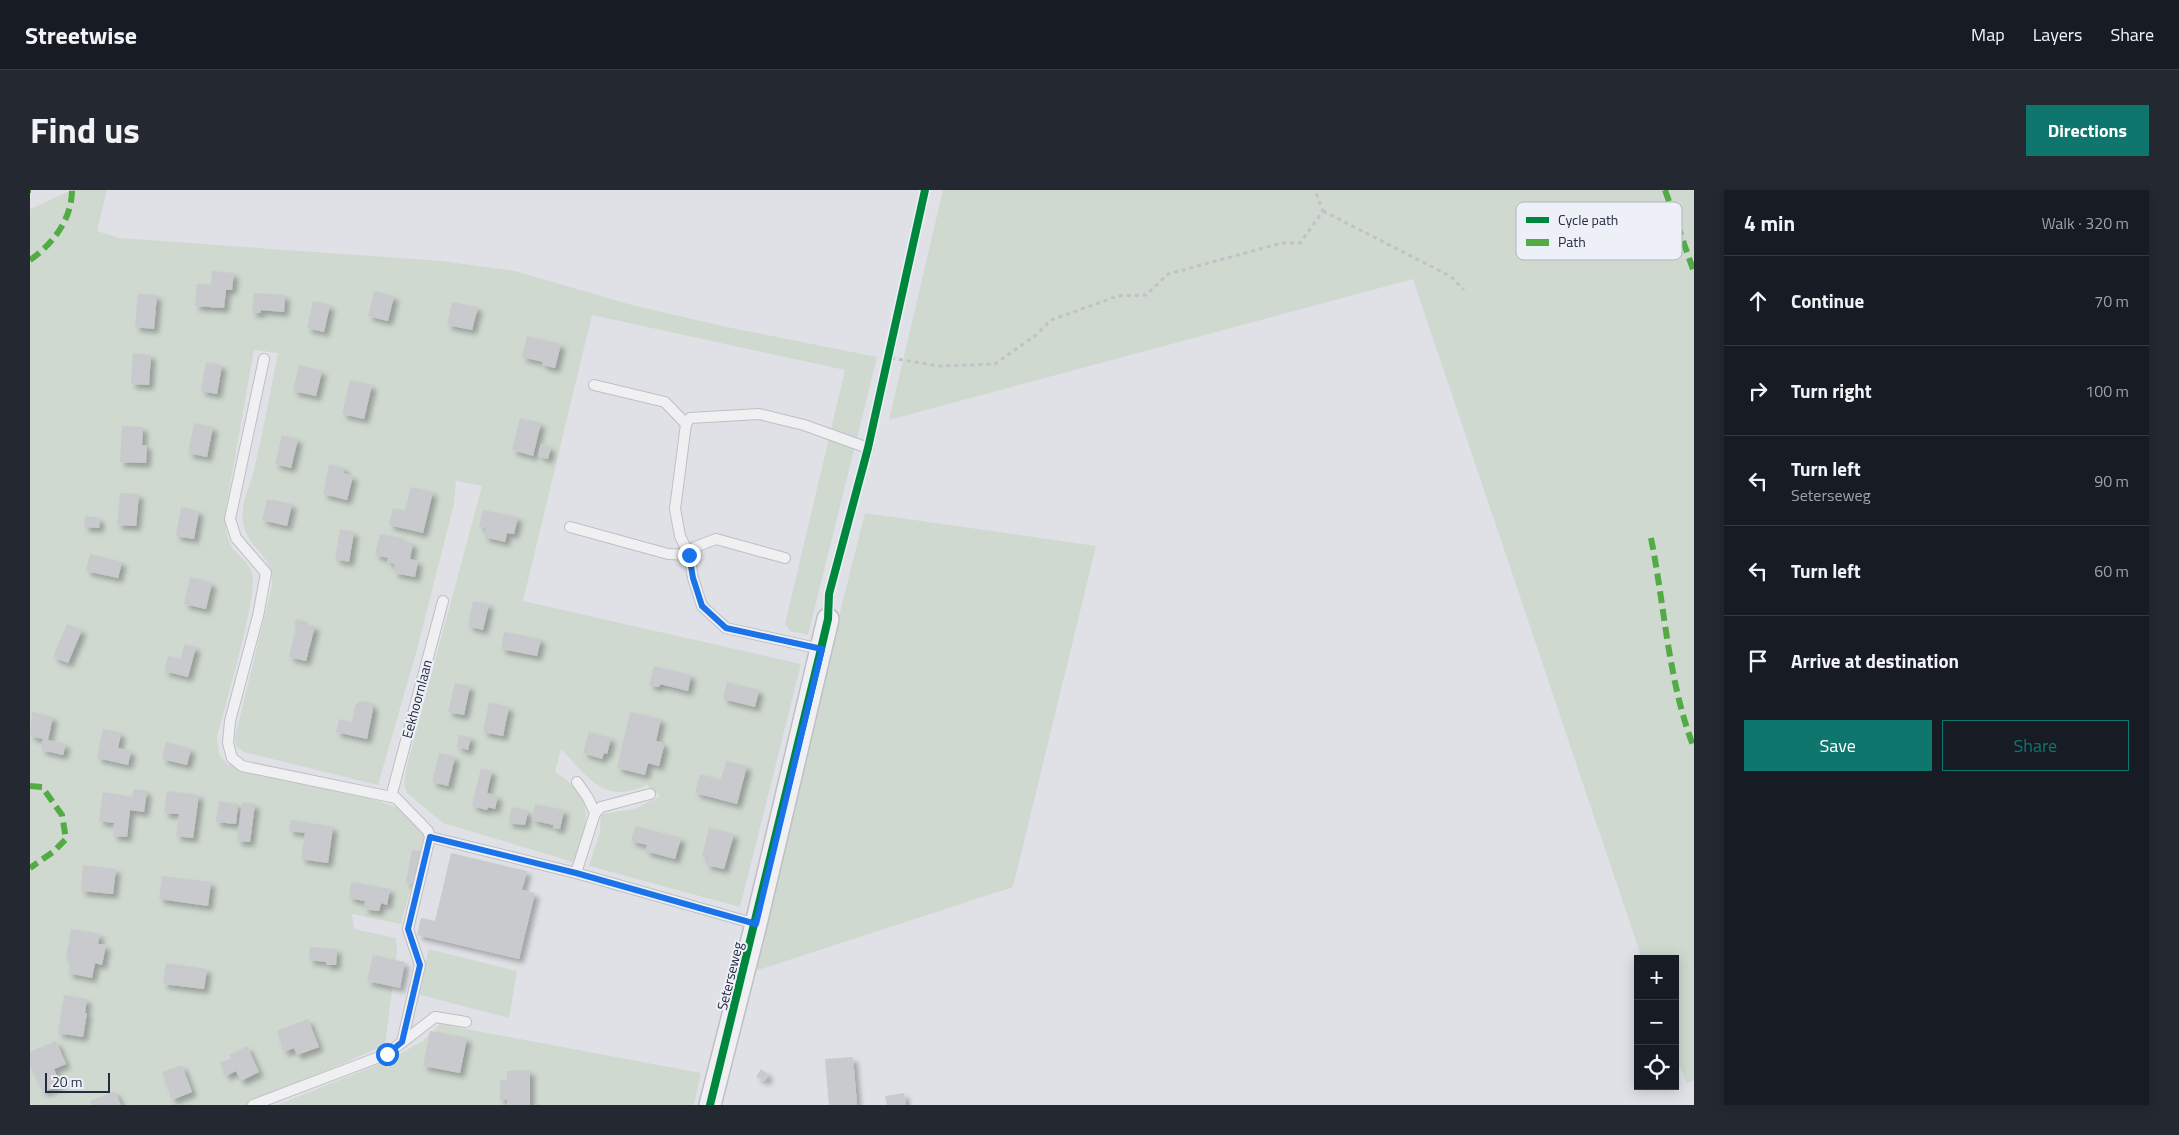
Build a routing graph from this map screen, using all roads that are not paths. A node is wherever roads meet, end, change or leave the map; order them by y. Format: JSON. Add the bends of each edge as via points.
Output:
{"nodes":[{"id":1,"x":264,"y":360,"type":"dead end"},
{"id":2,"x":594,"y":385,"type":"dead end"},
{"id":3,"x":686,"y":424,"type":"junction"},
{"id":4,"x":868,"y":448,"type":"dead end"},
{"id":5,"x":570,"y":526,"type":"dead end"},
{"id":6,"x":689,"y":555,"type":"junction"},
{"id":7,"x":785,"y":558,"type":"dead end"},
{"id":8,"x":443,"y":601,"type":"dead end"},
{"id":9,"x":828,"y":619,"type":"dead end"},
{"id":10,"x":822,"y":649,"type":"junction"},
{"id":11,"x":577,"y":782,"type":"dead end"},
{"id":12,"x":650,"y":794,"type":"dead end"},
{"id":13,"x":391,"y":797,"type":"junction"},
{"id":14,"x":595,"y":813,"type":"junction"},
{"id":15,"x":430,"y":837,"type":"junction"},
{"id":16,"x":576,"y":873,"type":"junction"},
{"id":17,"x":756,"y":924,"type":"junction"},
{"id":18,"x":466,"y":1022,"type":"dead end"},
{"id":19,"x":402,"y":1042,"type":"junction"},
{"id":20,"x":253,"y":1105,"type":"edge"},
{"id":21,"x":710,"y":1105,"type":"edge"}],
"edges":[{"from":1,"to":13,"type":"lane","via":[[230,519],[236,538],[266,573],[230,721],[228,743],[232,758],[242,766]]},
{"from":2,"to":3,"type":"lane","via":[[665,402]]},
{"from":3,"to":4,"type":"lane","via":[[690,418],[760,414],[804,425]]},
{"from":3,"to":6,"type":"lane","via":[[675,509],[680,536]]},
{"from":5,"to":6,"type":"lane","via":[[668,554]]},
{"from":6,"to":7,"type":"lane","via":[[695,547],[716,539]]},
{"from":6,"to":10,"type":"lane","via":[[702,606],[726,628]]},
{"from":8,"to":13,"type":"lane","name":"Eekhoornlaan"},
{"from":9,"to":10,"type":"street","name":"Seterseweg"},
{"from":10,"to":17,"type":"street","name":"Seterseweg"},
{"from":11,"to":14,"type":"lane"},
{"from":12,"to":14,"type":"lane","via":[[601,807]]},
{"from":13,"to":15,"type":"lane","via":[[396,798],[428,830]]},
{"from":14,"to":16,"type":"lane"},
{"from":15,"to":16,"type":"lane"},
{"from":15,"to":19,"type":"lane","via":[[408,929],[420,965]]},
{"from":16,"to":17,"type":"lane"},
{"from":17,"to":21,"type":"street","name":"Seterseweg"},
{"from":18,"to":19,"type":"lane","via":[[435,1017]]},
{"from":19,"to":20,"type":"lane","via":[[387,1054]]}]}
